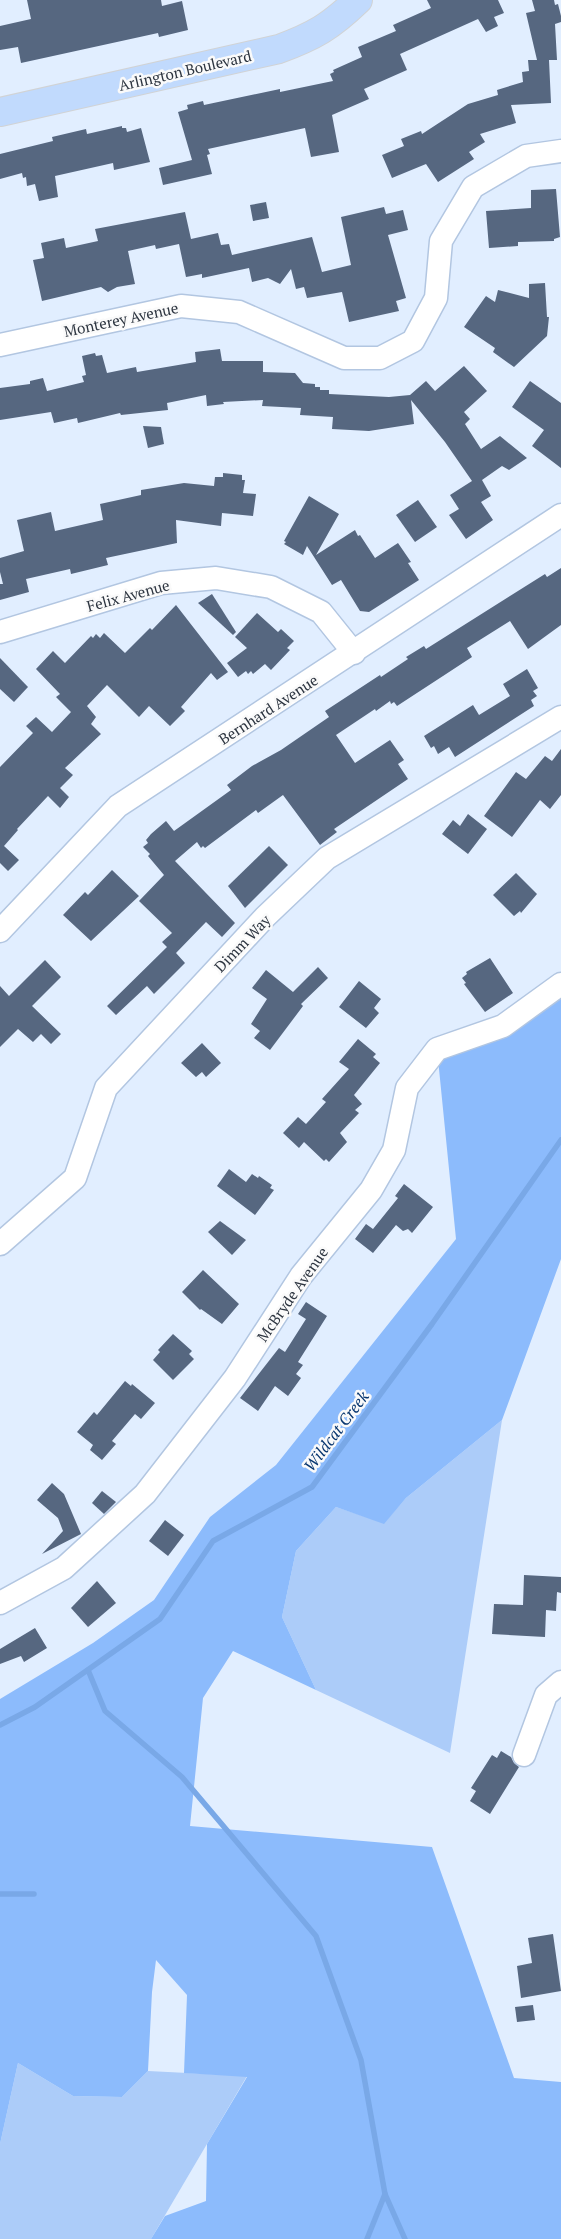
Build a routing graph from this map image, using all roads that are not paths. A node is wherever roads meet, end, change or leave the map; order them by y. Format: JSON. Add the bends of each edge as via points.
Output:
{"nodes":[{"id":1,"x":358,"y":0,"type":"edge"},
{"id":2,"x":0,"y":112,"type":"edge"},
{"id":3,"x":561,"y":152,"type":"edge"},
{"id":4,"x":0,"y":345,"type":"edge"},
{"id":5,"x":561,"y":515,"type":"edge"},
{"id":6,"x":0,"y":632,"type":"edge"},
{"id":7,"x":354,"y":652,"type":"junction"},
{"id":8,"x":561,"y":717,"type":"edge"},
{"id":9,"x":0,"y":931,"type":"edge"},
{"id":10,"x":561,"y":984,"type":"edge"},
{"id":11,"x":0,"y":1244,"type":"edge"},
{"id":12,"x":0,"y":1603,"type":"edge"},
{"id":13,"x":561,"y":1682,"type":"edge"},
{"id":14,"x":524,"y":1756,"type":"dead end"}],
"edges":[{"from":1,"to":2,"type":"main road","name":"Arlington Boulevard","via":[[338,19],[311,37],[279,49]]},
{"from":3,"to":4,"type":"street","name":"Monterey Avenue","via":[[526,156],[473,187],[440,241],[436,298],[413,342],[380,358],[344,358],[239,312],[182,306]]},
{"from":5,"to":7,"type":"street","name":"Bernhard Avenue"},
{"from":6,"to":7,"type":"street","name":"Felix Avenue","via":[[161,583],[216,578],[271,587],[321,612]]},
{"from":7,"to":9,"type":"street","name":"Bernhard Avenue","via":[[118,806]]},
{"from":8,"to":11,"type":"street","name":"Dimm Way","via":[[327,858],[265,917],[106,1088],[75,1178]]},
{"from":10,"to":12,"type":"street","name":"McBryde Avenue","via":[[503,1026],[437,1049],[407,1088],[394,1150],[371,1190],[301,1276],[234,1378],[145,1494],[64,1568]]},
{"from":13,"to":14,"type":"street","via":[[546,1695]]}]}
